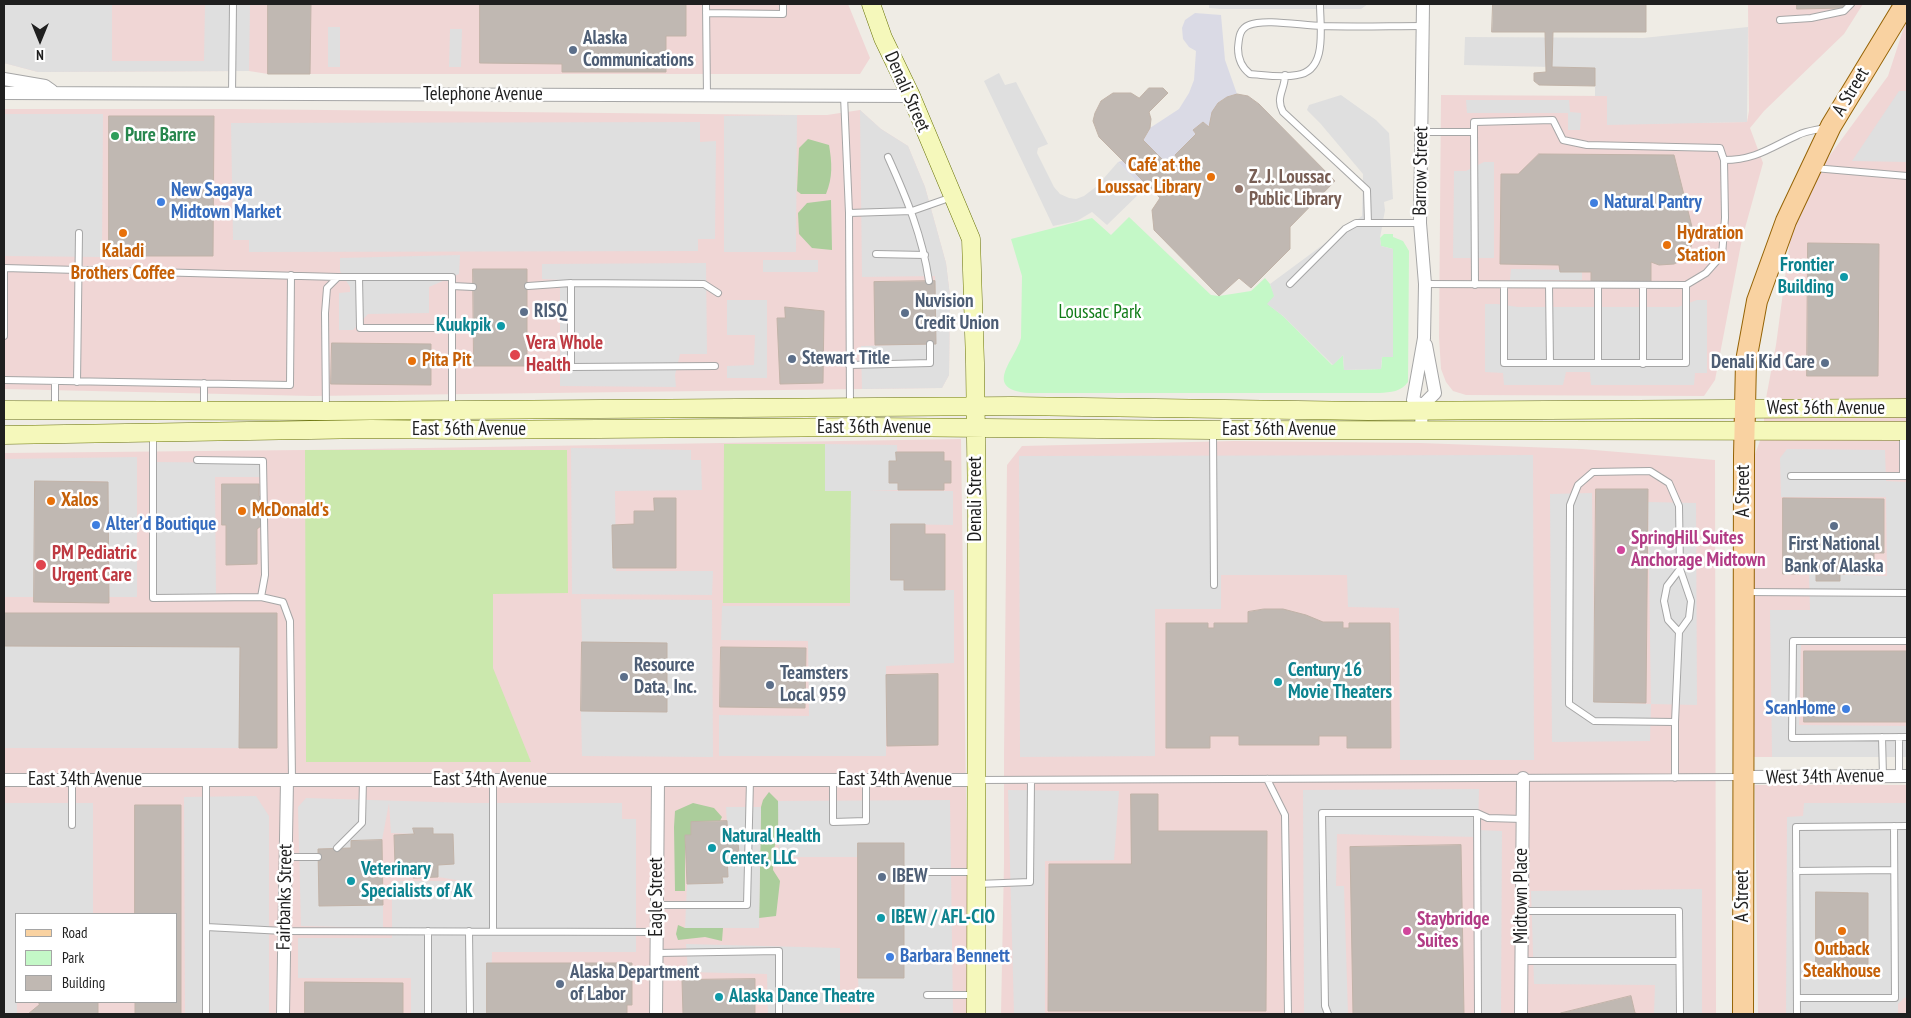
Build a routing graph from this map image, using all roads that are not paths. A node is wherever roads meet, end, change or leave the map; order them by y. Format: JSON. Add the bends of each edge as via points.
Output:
{"nodes":[{"id":1,"x":233,"y":4,"type":"edge"},
{"id":2,"x":706,"y":4,"type":"edge"},
{"id":3,"x":783,"y":4,"type":"edge"},
{"id":4,"x":871,"y":4,"type":"edge"},
{"id":5,"x":1320,"y":4,"type":"edge"},
{"id":6,"x":1423,"y":4,"type":"edge"},
{"id":7,"x":1851,"y":4,"type":"edge"},
{"id":8,"x":1905,"y":4,"type":"edge"},
{"id":9,"x":706,"y":13,"type":"junction"},
{"id":10,"x":1780,"y":20,"type":"dead end"},
{"id":11,"x":1320,"y":26,"type":"junction"},
{"id":12,"x":1423,"y":26,"type":"junction"},
{"id":13,"x":1286,"y":75,"type":"junction"},
{"id":14,"x":4,"y":79,"type":"edge"},
{"id":15,"x":4,"y":93,"type":"edge"},
{"id":16,"x":56,"y":93,"type":"junction"},
{"id":17,"x":232,"y":94,"type":"junction"},
{"id":18,"x":707,"y":96,"type":"junction"},
{"id":19,"x":844,"y":96,"type":"junction"},
{"id":20,"x":911,"y":96,"type":"junction"},
{"id":21,"x":1831,"y":126,"type":"junction"},
{"id":22,"x":1421,"y":132,"type":"junction"},
{"id":23,"x":1474,"y":132,"type":"junction"},
{"id":24,"x":888,"y":157,"type":"dead end"},
{"id":25,"x":1724,"y":160,"type":"junction"},
{"id":26,"x":1811,"y":168,"type":"junction"},
{"id":27,"x":1907,"y":176,"type":"edge"},
{"id":28,"x":953,"y":196,"type":"junction"},
{"id":29,"x":912,"y":211,"type":"junction"},
{"id":30,"x":849,"y":213,"type":"junction"},
{"id":31,"x":1420,"y":223,"type":"junction"},
{"id":32,"x":1368,"y":224,"type":"junction"},
{"id":33,"x":79,"y":233,"type":"dead end"},
{"id":34,"x":876,"y":254,"type":"dead end"},
{"id":35,"x":925,"y":255,"type":"junction"},
{"id":36,"x":4,"y":268,"type":"edge"},
{"id":37,"x":78,"y":270,"type":"junction"},
{"id":38,"x":291,"y":275,"type":"junction"},
{"id":39,"x":338,"y":276,"type":"junction"},
{"id":40,"x":359,"y":276,"type":"junction"},
{"id":41,"x":928,"y":281,"type":"dead end"},
{"id":42,"x":571,"y":282,"type":"junction"},
{"id":43,"x":1290,"y":284,"type":"dead end"},
{"id":44,"x":1424,"y":284,"type":"junction"},
{"id":45,"x":1475,"y":284,"type":"junction"},
{"id":46,"x":1504,"y":284,"type":"junction"},
{"id":47,"x":1549,"y":285,"type":"junction"},
{"id":48,"x":1598,"y":285,"type":"junction"},
{"id":49,"x":1643,"y":285,"type":"junction"},
{"id":50,"x":1686,"y":285,"type":"junction"},
{"id":51,"x":452,"y":286,"type":"junction"},
{"id":52,"x":473,"y":286,"type":"dead end"},
{"id":53,"x":528,"y":286,"type":"dead end"},
{"id":54,"x":718,"y":293,"type":"dead end"},
{"id":55,"x":452,"y":328,"type":"junction"},
{"id":56,"x":4,"y":336,"type":"edge"},
{"id":57,"x":1424,"y":338,"type":"junction"},
{"id":58,"x":930,"y":344,"type":"dead end"},
{"id":59,"x":1550,"y":363,"type":"junction"},
{"id":60,"x":1598,"y":364,"type":"junction"},
{"id":61,"x":1643,"y":364,"type":"junction"},
{"id":62,"x":849,"y":365,"type":"junction"},
{"id":63,"x":715,"y":366,"type":"dead end"},
{"id":64,"x":4,"y":380,"type":"edge"},
{"id":65,"x":55,"y":382,"type":"junction"},
{"id":66,"x":77,"y":382,"type":"junction"},
{"id":67,"x":204,"y":383,"type":"junction"},
{"id":68,"x":850,"y":406,"type":"junction"},
{"id":69,"x":976,"y":406,"type":"junction"},
{"id":70,"x":1422,"y":408,"type":"junction"},
{"id":71,"x":1907,"y":408,"type":"edge"},
{"id":72,"x":452,"y":409,"type":"junction"},
{"id":73,"x":4,"y":410,"type":"edge"},
{"id":74,"x":1744,"y":410,"type":"junction"},
{"id":75,"x":55,"y":411,"type":"junction"},
{"id":76,"x":204,"y":411,"type":"junction"},
{"id":77,"x":326,"y":411,"type":"junction"},
{"id":78,"x":976,"y":429,"type":"junction"},
{"id":79,"x":321,"y":430,"type":"junction"},
{"id":80,"x":1213,"y":430,"type":"junction"},
{"id":81,"x":1421,"y":430,"type":"junction"},
{"id":82,"x":1745,"y":430,"type":"junction"},
{"id":83,"x":1905,"y":431,"type":"edge"},
{"id":84,"x":152,"y":432,"type":"junction"},
{"id":85,"x":4,"y":436,"type":"edge"},
{"id":86,"x":197,"y":460,"type":"dead end"},
{"id":87,"x":1791,"y":476,"type":"dead end"},
{"id":88,"x":1905,"y":476,"type":"edge"},
{"id":89,"x":1680,"y":569,"type":"junction"},
{"id":90,"x":1214,"y":585,"type":"dead end"},
{"id":91,"x":1744,"y":592,"type":"junction"},
{"id":92,"x":1907,"y":593,"type":"edge"},
{"id":93,"x":261,"y":597,"type":"junction"},
{"id":94,"x":1679,"y":632,"type":"junction"},
{"id":95,"x":1907,"y":641,"type":"edge"},
{"id":96,"x":1675,"y":722,"type":"junction"},
{"id":97,"x":1882,"y":737,"type":"junction"},
{"id":98,"x":1899,"y":737,"type":"junction"},
{"id":99,"x":1907,"y":737,"type":"edge"},
{"id":100,"x":1883,"y":776,"type":"junction"},
{"id":101,"x":1903,"y":776,"type":"edge"},
{"id":102,"x":1744,"y":777,"type":"junction"},
{"id":103,"x":1523,"y":778,"type":"junction"},
{"id":104,"x":1675,"y":778,"type":"junction"},
{"id":105,"x":1267,"y":779,"type":"junction"},
{"id":106,"x":4,"y":780,"type":"edge"},
{"id":107,"x":72,"y":780,"type":"junction"},
{"id":108,"x":206,"y":780,"type":"junction"},
{"id":109,"x":290,"y":780,"type":"junction"},
{"id":110,"x":363,"y":780,"type":"junction"},
{"id":111,"x":493,"y":780,"type":"junction"},
{"id":112,"x":658,"y":780,"type":"junction"},
{"id":113,"x":750,"y":780,"type":"junction"},
{"id":114,"x":833,"y":780,"type":"junction"},
{"id":115,"x":866,"y":780,"type":"junction"},
{"id":116,"x":976,"y":780,"type":"junction"},
{"id":117,"x":1031,"y":780,"type":"junction"},
{"id":118,"x":1477,"y":813,"type":"junction"},
{"id":119,"x":1523,"y":820,"type":"junction"},
{"id":120,"x":72,"y":825,"type":"dead end"},
{"id":121,"x":1894,"y":826,"type":"junction"},
{"id":122,"x":1907,"y":826,"type":"edge"},
{"id":123,"x":337,"y":848,"type":"dead end"},
{"id":124,"x":285,"y":857,"type":"junction"},
{"id":125,"x":318,"y":857,"type":"dead end"},
{"id":126,"x":1894,"y":870,"type":"junction"},
{"id":127,"x":1796,"y":871,"type":"junction"},
{"id":128,"x":928,"y":872,"type":"dead end"},
{"id":129,"x":976,"y":878,"type":"junction"},
{"id":130,"x":657,"y":905,"type":"junction"},
{"id":131,"x":1522,"y":911,"type":"junction"},
{"id":132,"x":206,"y":927,"type":"junction"},
{"id":133,"x":284,"y":931,"type":"junction"},
{"id":134,"x":428,"y":931,"type":"junction"},
{"id":135,"x":469,"y":931,"type":"junction"},
{"id":136,"x":492,"y":931,"type":"junction"},
{"id":137,"x":657,"y":932,"type":"junction"},
{"id":138,"x":657,"y":953,"type":"junction"},
{"id":139,"x":1522,"y":961,"type":"junction"},
{"id":140,"x":1679,"y":961,"type":"junction"},
{"id":141,"x":976,"y":994,"type":"junction"},
{"id":142,"x":928,"y":995,"type":"dead end"},
{"id":143,"x":1797,"y":998,"type":"junction"},
{"id":144,"x":206,"y":1014,"type":"edge"},
{"id":145,"x":283,"y":1014,"type":"edge"},
{"id":146,"x":428,"y":1014,"type":"edge"},
{"id":147,"x":470,"y":1014,"type":"edge"},
{"id":148,"x":656,"y":1014,"type":"edge"},
{"id":149,"x":779,"y":1014,"type":"edge"},
{"id":150,"x":976,"y":1014,"type":"edge"},
{"id":151,"x":1288,"y":1014,"type":"edge"},
{"id":152,"x":1328,"y":1014,"type":"edge"},
{"id":153,"x":1478,"y":1014,"type":"edge"},
{"id":154,"x":1521,"y":1014,"type":"edge"},
{"id":155,"x":1680,"y":1014,"type":"edge"},
{"id":156,"x":1743,"y":1014,"type":"edge"},
{"id":157,"x":1797,"y":1014,"type":"edge"}],
"edges":[{"from":1,"to":17,"type":"lane"},
{"from":2,"to":9,"type":"lane"},
{"from":3,"to":9,"type":"lane","via":[[783,14]]},
{"from":4,"to":20,"type":"main road","name":"Denali Street","via":[[883,38]]},
{"from":5,"to":11,"type":"lane"},
{"from":6,"to":12,"type":"street","name":"Barrow Street"},
{"from":7,"to":10,"type":"lane","via":[[1844,11]]},
{"from":8,"to":21,"type":"main road","name":"A Street"},
{"from":9,"to":18,"type":"lane"},
{"from":11,"to":12,"type":"lane"},
{"from":11,"to":13,"type":"lane","via":[[1320,47],[1315,66],[1306,73]]},
{"from":11,"to":13,"type":"lane","via":[[1255,23],[1246,26],[1239,35],[1238,57],[1246,71],[1250,74]]},
{"from":12,"to":22,"type":"street","name":"Barrow Street"},
{"from":13,"to":32,"type":"lane","via":[[1279,97],[1282,112],[1367,190]]},
{"from":14,"to":16,"type":"street","name":"Telephone Avenue","via":[[45,86]]},
{"from":15,"to":16,"type":"street","name":"Telephone Avenue"},
{"from":16,"to":17,"type":"street","name":"Telephone Avenue"},
{"from":17,"to":18,"type":"street","name":"Telephone Avenue"},
{"from":18,"to":19,"type":"street","name":"Telephone Avenue"},
{"from":19,"to":20,"type":"street","name":"Telephone Avenue"},
{"from":19,"to":30,"type":"lane"},
{"from":20,"to":28,"type":"main road","name":"Denali Street"},
{"from":21,"to":25,"type":"lane","via":[[1799,134],[1762,153],[1738,160]]},
{"from":21,"to":26,"type":"main road","name":"A Street"},
{"from":22,"to":23,"type":"lane"},
{"from":22,"to":31,"type":"street","name":"Barrow Street"},
{"from":23,"to":25,"type":"lane","via":[[1474,122],[1553,120],[1562,140],[1587,145],[1720,148]]},
{"from":23,"to":45,"type":"lane"},
{"from":24,"to":29,"type":"lane"},
{"from":25,"to":50,"type":"lane","via":[[1722,255],[1706,273]]},
{"from":26,"to":27,"type":"lane"},
{"from":26,"to":74,"type":"main road","name":"A Street","via":[[1786,221],[1757,301],[1746,362]]},
{"from":28,"to":29,"type":"lane"},
{"from":28,"to":69,"type":"main road","name":"Denali Street","via":[[972,239]]},
{"from":29,"to":30,"type":"lane"},
{"from":29,"to":35,"type":"lane"},
{"from":30,"to":62,"type":"lane"},
{"from":31,"to":32,"type":"lane"},
{"from":31,"to":44,"type":"street","name":"Barrow Street"},
{"from":32,"to":43,"type":"lane","via":[[1356,224],[1345,230]]},
{"from":33,"to":37,"type":"lane"},
{"from":34,"to":35,"type":"lane"},
{"from":35,"to":41,"type":"lane"},
{"from":36,"to":37,"type":"lane"},
{"from":36,"to":56,"type":"lane"},
{"from":37,"to":38,"type":"lane"},
{"from":37,"to":66,"type":"lane"},
{"from":38,"to":39,"type":"lane"},
{"from":38,"to":67,"type":"lane","via":[[290,385]]},
{"from":39,"to":40,"type":"lane"},
{"from":39,"to":77,"type":"lane","via":[[327,288]]},
{"from":40,"to":51,"type":"lane","via":[[452,276]]},
{"from":40,"to":55,"type":"lane","via":[[360,328]]},
{"from":42,"to":53,"type":"lane"},
{"from":42,"to":54,"type":"lane","via":[[704,284]]},
{"from":42,"to":63,"type":"lane","via":[[571,367]]},
{"from":44,"to":45,"type":"lane"},
{"from":44,"to":57,"type":"street","name":"Barrow Street"},
{"from":45,"to":46,"type":"lane"},
{"from":46,"to":47,"type":"lane"},
{"from":46,"to":59,"type":"lane","via":[[1504,363]]},
{"from":47,"to":48,"type":"lane"},
{"from":47,"to":59,"type":"lane"},
{"from":48,"to":49,"type":"lane"},
{"from":48,"to":60,"type":"lane"},
{"from":49,"to":50,"type":"lane"},
{"from":49,"to":61,"type":"lane"},
{"from":50,"to":61,"type":"lane","via":[[1686,364]]},
{"from":51,"to":52,"type":"lane"},
{"from":51,"to":55,"type":"lane"},
{"from":55,"to":72,"type":"lane"},
{"from":57,"to":70,"type":"street","name":"Barrow Street","via":[[1414,400]]},
{"from":57,"to":70,"type":"street","name":"Barrow Street","via":[[1436,393]]},
{"from":58,"to":62,"type":"lane","via":[[930,364]]},
{"from":59,"to":60,"type":"lane"},
{"from":60,"to":61,"type":"lane"},
{"from":62,"to":68,"type":"lane"},
{"from":64,"to":65,"type":"lane"},
{"from":65,"to":66,"type":"lane"},
{"from":65,"to":75,"type":"lane"},
{"from":66,"to":67,"type":"lane"},
{"from":67,"to":76,"type":"lane"},
{"from":68,"to":69,"type":"main road","name":"East 36th Avenue"},
{"from":68,"to":72,"type":"main road","name":"East 36th Avenue"},
{"from":69,"to":70,"type":"main road","name":"East 36th Avenue"},
{"from":69,"to":78,"type":"main road","name":"Denali Street"},
{"from":70,"to":74,"type":"main road","name":"East 36th Avenue"},
{"from":70,"to":81,"type":"street","name":"Barrow Street"},
{"from":71,"to":74,"type":"main road","name":"West 36th Avenue"},
{"from":72,"to":77,"type":"main road","name":"East 36th Avenue"},
{"from":72,"to":79,"type":"main road","via":[[444,417],[338,420]]},
{"from":73,"to":75,"type":"main road","name":"East 36th Avenue"},
{"from":74,"to":82,"type":"main road","name":"A Street"},
{"from":75,"to":76,"type":"main road","name":"East 36th Avenue"},
{"from":76,"to":77,"type":"main road","name":"East 36th Avenue"},
{"from":78,"to":79,"type":"main road","name":"East 36th Avenue"},
{"from":78,"to":80,"type":"main road","name":"East 36th Avenue"},
{"from":78,"to":116,"type":"main road","name":"Denali Street"},
{"from":79,"to":84,"type":"main road","name":"East 36th Avenue"},
{"from":80,"to":81,"type":"main road","name":"East 36th Avenue"},
{"from":80,"to":90,"type":"lane"},
{"from":81,"to":82,"type":"main road","name":"East 36th Avenue"},
{"from":82,"to":83,"type":"main road","name":"West 36th Avenue"},
{"from":82,"to":91,"type":"main road","name":"A Street"},
{"from":83,"to":88,"type":"lane"},
{"from":84,"to":85,"type":"main road","name":"East 36th Avenue"},
{"from":84,"to":93,"type":"lane","via":[[153,598]]},
{"from":86,"to":93,"type":"lane","via":[[263,461],[265,575]]},
{"from":87,"to":88,"type":"lane"},
{"from":89,"to":94,"type":"lane","via":[[1691,600],[1689,618]]},
{"from":89,"to":94,"type":"lane","via":[[1667,586],[1664,601],[1668,620]]},
{"from":89,"to":96,"type":"lane","via":[[1679,506],[1669,483],[1650,471],[1593,472],[1578,485],[1570,505],[1569,704],[1594,721]]},
{"from":91,"to":92,"type":"lane"},
{"from":91,"to":102,"type":"main road","name":"A Street"},
{"from":93,"to":109,"type":"lane","via":[[282,602],[290,621]]},
{"from":94,"to":96,"type":"lane"},
{"from":95,"to":97,"type":"lane","via":[[1792,641],[1792,738]]},
{"from":96,"to":104,"type":"lane"},
{"from":97,"to":98,"type":"lane"},
{"from":97,"to":100,"type":"lane"},
{"from":98,"to":99,"type":"lane"},
{"from":98,"to":101,"type":"lane"},
{"from":100,"to":101,"type":"street","name":"West 34th Avenue"},
{"from":100,"to":102,"type":"street","name":"West 34th Avenue"},
{"from":102,"to":104,"type":"lane"},
{"from":102,"to":156,"type":"main road","name":"A Street"},
{"from":103,"to":104,"type":"lane"},
{"from":103,"to":105,"type":"lane"},
{"from":103,"to":119,"type":"street","name":"Midtown Place"},
{"from":105,"to":117,"type":"lane"},
{"from":105,"to":151,"type":"lane","via":[[1285,816]]},
{"from":106,"to":107,"type":"street","name":"East 34th Avenue"},
{"from":107,"to":108,"type":"street","name":"East 34th Avenue"},
{"from":107,"to":120,"type":"lane"},
{"from":108,"to":109,"type":"street","name":"East 34th Avenue"},
{"from":108,"to":132,"type":"lane"},
{"from":109,"to":110,"type":"street","name":"East 34th Avenue"},
{"from":109,"to":124,"type":"street","name":"Fairbanks Street"},
{"from":110,"to":111,"type":"street","name":"East 34th Avenue"},
{"from":110,"to":123,"type":"lane","via":[[362,823]]},
{"from":111,"to":112,"type":"street","name":"East 34th Avenue"},
{"from":111,"to":136,"type":"lane"},
{"from":112,"to":113,"type":"street","name":"East 34th Avenue"},
{"from":112,"to":130,"type":"street","name":"Eagle Street"},
{"from":113,"to":114,"type":"street","name":"East 34th Avenue"},
{"from":113,"to":130,"type":"lane","via":[[747,905]]},
{"from":114,"to":115,"type":"street","name":"East 34th Avenue"},
{"from":114,"to":115,"type":"lane","via":[[833,822],[866,821]]},
{"from":115,"to":116,"type":"street","name":"East 34th Avenue"},
{"from":116,"to":117,"type":"lane"},
{"from":116,"to":129,"type":"main road","name":"Denali Street"},
{"from":117,"to":129,"type":"lane","via":[[1030,882]]},
{"from":118,"to":119,"type":"lane","via":[[1488,818]]},
{"from":118,"to":152,"type":"lane","via":[[1322,813],[1325,1006]]},
{"from":118,"to":153,"type":"lane"},
{"from":119,"to":131,"type":"street","name":"Midtown Place"},
{"from":121,"to":122,"type":"lane"},
{"from":121,"to":126,"type":"lane"},
{"from":121,"to":127,"type":"lane","via":[[1796,827]]},
{"from":124,"to":125,"type":"lane"},
{"from":124,"to":133,"type":"street","name":"Fairbanks Street"},
{"from":126,"to":127,"type":"lane"},
{"from":126,"to":143,"type":"lane","via":[[1895,998]]},
{"from":127,"to":143,"type":"lane"},
{"from":128,"to":129,"type":"lane"},
{"from":129,"to":141,"type":"main road","name":"Denali Street"},
{"from":130,"to":137,"type":"street","name":"Eagle Street"},
{"from":131,"to":139,"type":"street","name":"Midtown Place"},
{"from":131,"to":140,"type":"lane","via":[[1679,911]]},
{"from":132,"to":133,"type":"lane"},
{"from":132,"to":144,"type":"lane"},
{"from":133,"to":134,"type":"lane"},
{"from":133,"to":145,"type":"street","name":"Fairbanks Street"},
{"from":134,"to":135,"type":"lane"},
{"from":134,"to":146,"type":"lane"},
{"from":135,"to":136,"type":"lane"},
{"from":135,"to":147,"type":"lane"},
{"from":136,"to":137,"type":"lane"},
{"from":137,"to":138,"type":"street","name":"Eagle Street"},
{"from":138,"to":148,"type":"street","name":"Eagle Street"},
{"from":138,"to":149,"type":"lane","via":[[779,951]]},
{"from":139,"to":140,"type":"lane"},
{"from":139,"to":154,"type":"street","name":"Midtown Place"},
{"from":140,"to":155,"type":"lane"},
{"from":141,"to":142,"type":"lane"},
{"from":141,"to":150,"type":"main road","name":"Denali Street"},
{"from":143,"to":157,"type":"lane"}]}
